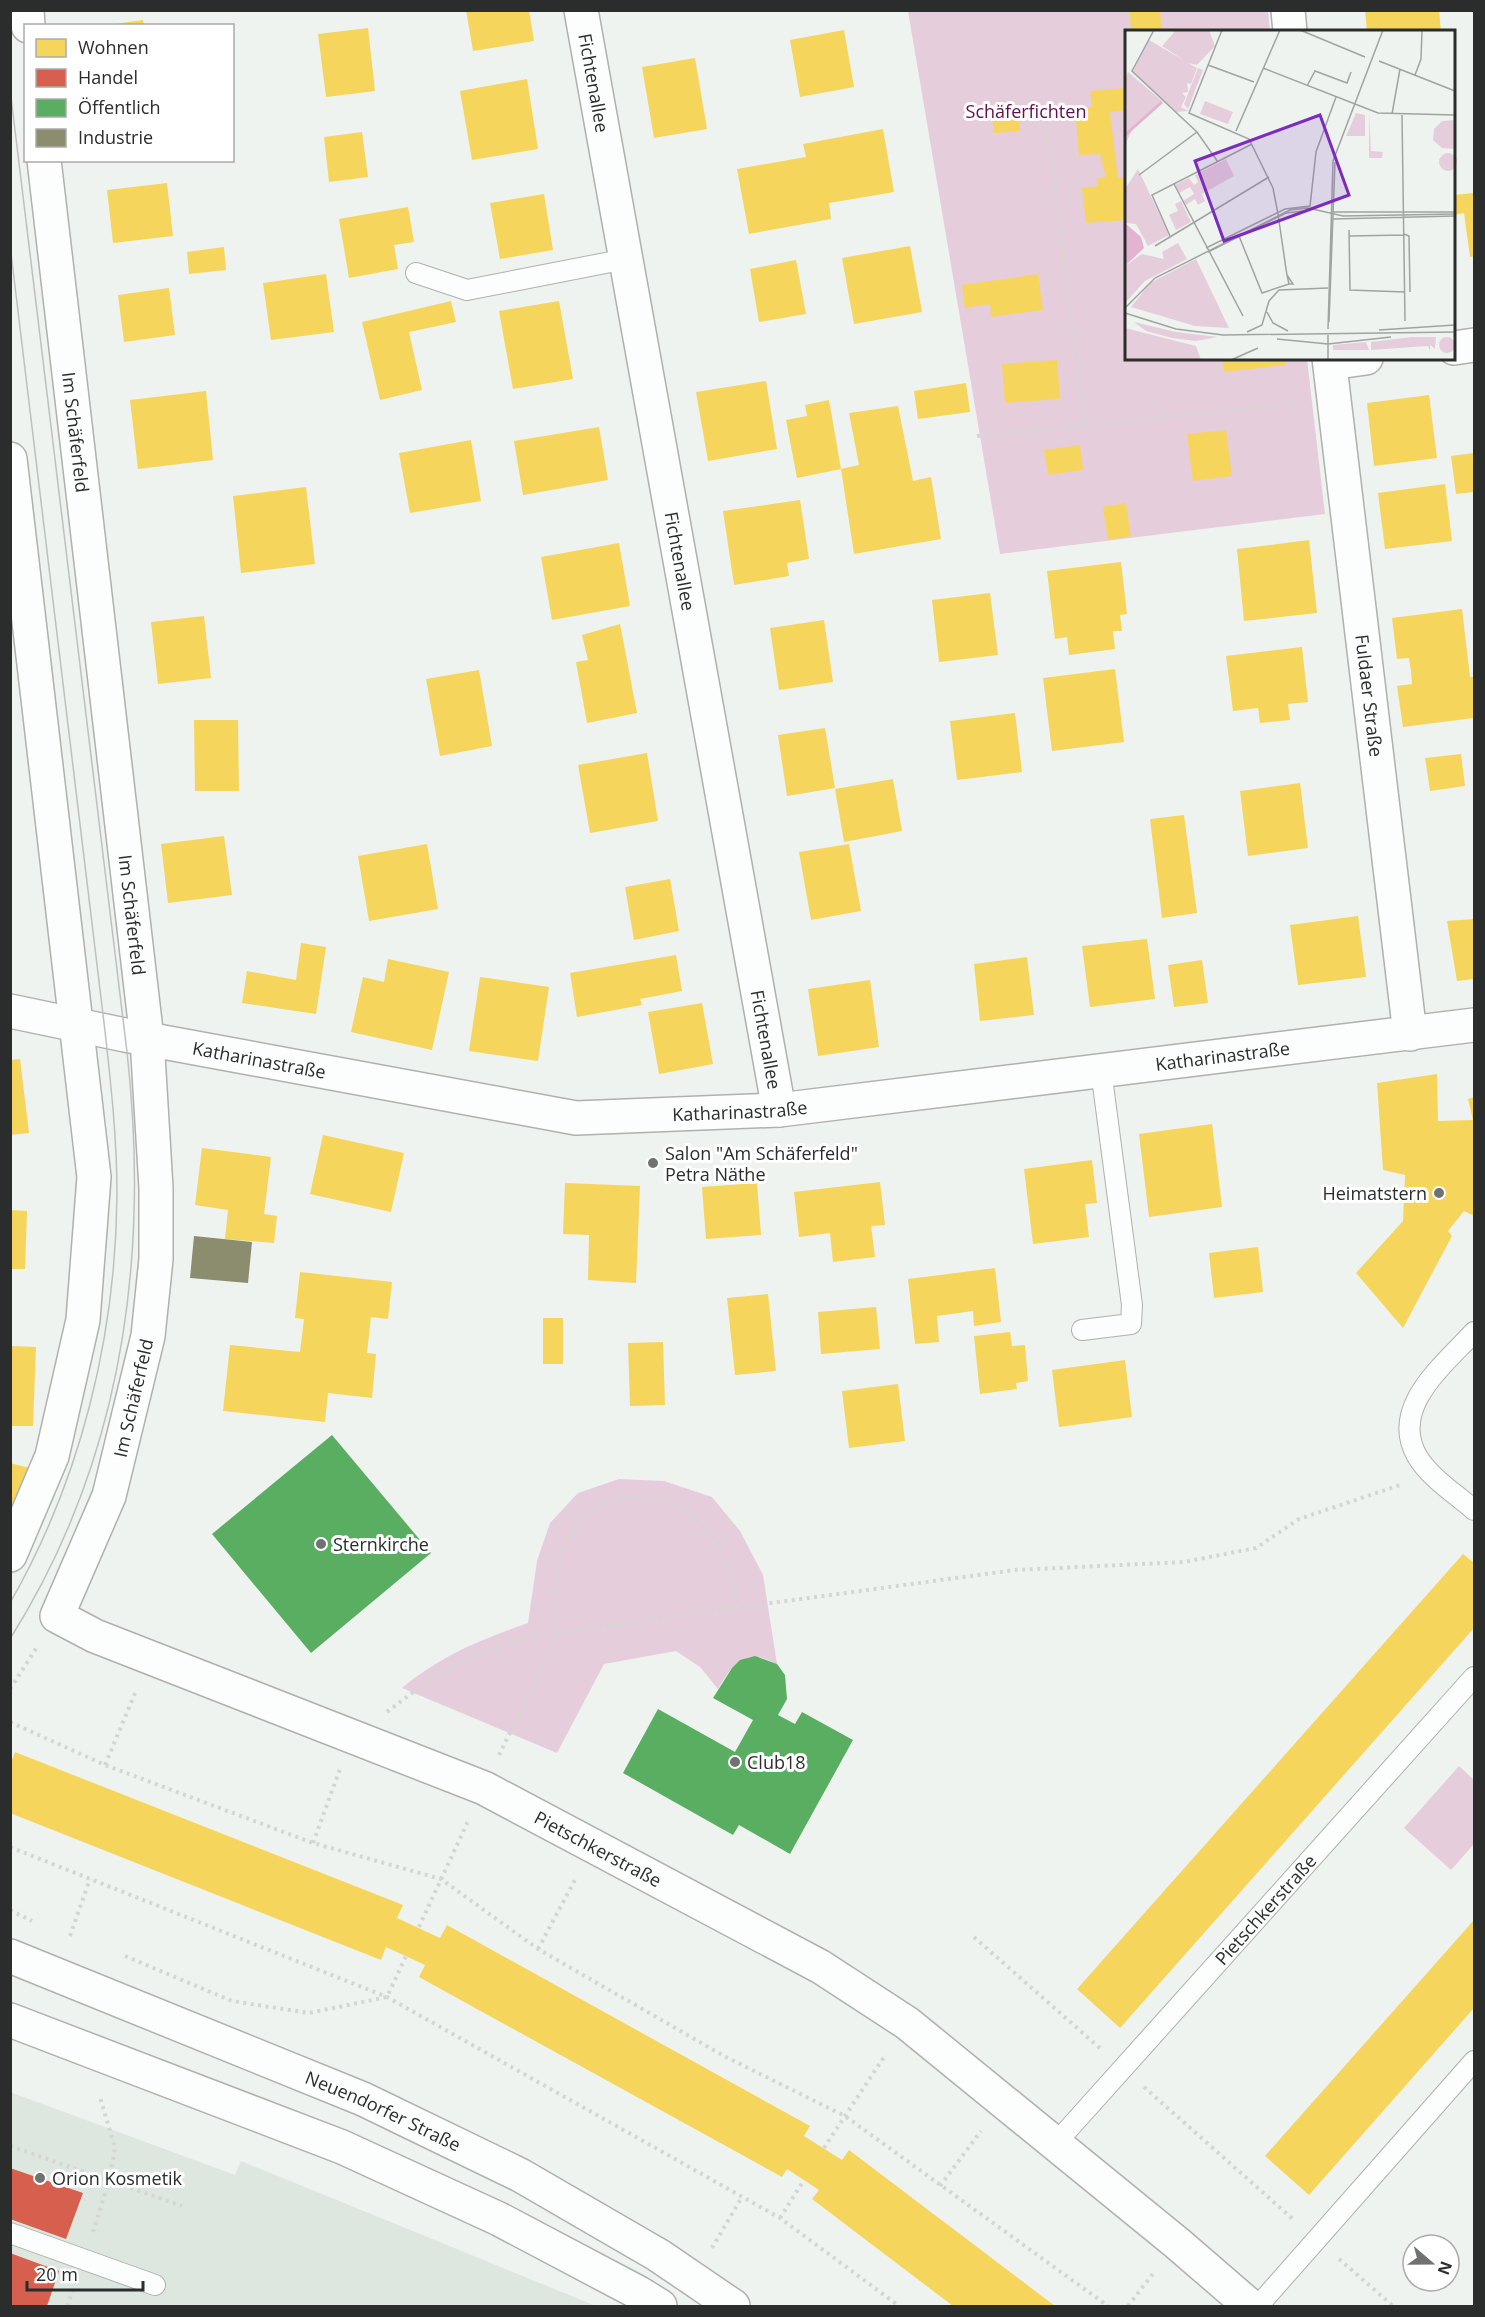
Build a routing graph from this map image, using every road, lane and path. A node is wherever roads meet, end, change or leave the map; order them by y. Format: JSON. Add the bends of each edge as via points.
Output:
{"nodes":[{"id":1,"x":582,"y":10,"type":"edge"},
{"id":2,"x":1287,"y":10,"type":"edge"},
{"id":3,"x":1290,"y":30,"type":"edge"},
{"id":4,"x":1044,"y":106,"type":"dead end"},
{"id":5,"x":44,"y":162,"type":"edge"},
{"id":6,"x":626,"y":259,"type":"junction"},
{"id":7,"x":416,"y":273,"type":"dead end"},
{"id":8,"x":1474,"y":345,"type":"edge"},
{"id":9,"x":1455,"y":348,"type":"edge"},
{"id":10,"x":1329,"y":361,"type":"edge"},
{"id":11,"x":1334,"y":400,"type":"junction"},
{"id":12,"x":1085,"y":425,"type":"junction"},
{"id":13,"x":977,"y":436,"type":"dead end"},
{"id":14,"x":10,"y":459,"type":"edge"},
{"id":15,"x":10,"y":1011,"type":"edge"},
{"id":16,"x":77,"y":1024,"type":"junction"},
{"id":17,"x":1474,"y":1025,"type":"edge"},
{"id":18,"x":1410,"y":1034,"type":"junction"},
{"id":19,"x":147,"y":1039,"type":"junction"},
{"id":20,"x":1101,"y":1070,"type":"junction"},
{"id":21,"x":779,"y":1110,"type":"junction"},
{"id":22,"x":1082,"y":1330,"type":"dead end"},
{"id":23,"x":1474,"y":1332,"type":"edge"},
{"id":24,"x":1432,"y":1474,"type":"junction"},
{"id":25,"x":1474,"y":1510,"type":"edge"},
{"id":26,"x":10,"y":1555,"type":"edge"},
{"id":27,"x":741,"y":1608,"type":"junction"},
{"id":28,"x":57,"y":1616,"type":"junction"},
{"id":29,"x":557,"y":1633,"type":"junction"},
{"id":30,"x":150,"y":1658,"type":"junction"},
{"id":31,"x":1474,"y":1677,"type":"edge"},
{"id":32,"x":10,"y":1689,"type":"edge"},
{"id":33,"x":10,"y":1722,"type":"edge"},
{"id":34,"x":352,"y":1738,"type":"junction"},
{"id":35,"x":105,"y":1765,"type":"junction"},
{"id":36,"x":313,"y":1843,"type":"junction"},
{"id":37,"x":593,"y":1846,"type":"junction"},
{"id":38,"x":10,"y":1847,"type":"edge"},
{"id":39,"x":90,"y":1879,"type":"junction"},
{"id":40,"x":10,"y":1910,"type":"edge"},
{"id":41,"x":32,"y":1921,"type":"dead end"},
{"id":42,"x":70,"y":1936,"type":"dead end"},
{"id":43,"x":974,"y":1937,"type":"dead end"},
{"id":44,"x":538,"y":1949,"type":"junction"},
{"id":45,"x":10,"y":1956,"type":"edge"},
{"id":46,"x":125,"y":1956,"type":"dead end"},
{"id":47,"x":406,"y":1956,"type":"dead end"},
{"id":48,"x":387,"y":1997,"type":"junction"},
{"id":49,"x":10,"y":2020,"type":"edge"},
{"id":50,"x":907,"y":2024,"type":"junction"},
{"id":51,"x":1474,"y":2061,"type":"edge"},
{"id":52,"x":1123,"y":2068,"type":"junction"},
{"id":53,"x":100,"y":2097,"type":"dead end"},
{"id":54,"x":1003,"y":2101,"type":"junction"},
{"id":55,"x":845,"y":2116,"type":"junction"},
{"id":56,"x":1056,"y":2144,"type":"junction"},
{"id":57,"x":10,"y":2146,"type":"edge"},
{"id":58,"x":824,"y":2148,"type":"dead end"},
{"id":59,"x":804,"y":2180,"type":"dead end"},
{"id":60,"x":110,"y":2181,"type":"junction"},
{"id":61,"x":940,"y":2186,"type":"junction"},
{"id":62,"x":742,"y":2197,"type":"junction"},
{"id":63,"x":182,"y":2206,"type":"dead end"},
{"id":64,"x":780,"y":2218,"type":"junction"},
{"id":65,"x":10,"y":2234,"type":"edge"},
{"id":66,"x":1317,"y":2240,"type":"junction"},
{"id":67,"x":1177,"y":2243,"type":"junction"},
{"id":68,"x":707,"y":2257,"type":"dead end"},
{"id":69,"x":84,"y":2259,"type":"junction"},
{"id":70,"x":155,"y":2285,"type":"dead end"},
{"id":71,"x":68,"y":2307,"type":"edge"},
{"id":72,"x":660,"y":2307,"type":"edge"},
{"id":73,"x":733,"y":2307,"type":"edge"},
{"id":74,"x":898,"y":2307,"type":"edge"},
{"id":75,"x":1108,"y":2307,"type":"edge"},
{"id":76,"x":1128,"y":2307,"type":"edge"},
{"id":77,"x":1250,"y":2307,"type":"edge"},
{"id":78,"x":1258,"y":2307,"type":"edge"},
{"id":79,"x":1393,"y":2307,"type":"edge"}],
"edges":[{"from":1,"to":6,"type":"street","name":"Fichtenallee"},
{"from":2,"to":3,"type":"street"},
{"from":4,"to":12,"type":"path"},
{"from":5,"to":19,"type":"street","name":"Im Schäferfeld"},
{"from":6,"to":7,"type":"lane","via":[[467,290]]},
{"from":6,"to":21,"type":"street","name":"Fichtenallee"},
{"from":8,"to":9,"type":"street"},
{"from":10,"to":11,"type":"street","name":"Fuldaer Straße"},
{"from":11,"to":12,"type":"path"},
{"from":11,"to":18,"type":"street","name":"Fuldaer Straße"},
{"from":12,"to":13,"type":"path"},
{"from":14,"to":16,"type":"street"},
{"from":15,"to":16,"type":"street","name":"Katharinastraße"},
{"from":16,"to":19,"type":"street","name":"Katharinastraße"},
{"from":16,"to":26,"type":"street","via":[[94,1177],[83,1320],[52,1456]]},
{"from":17,"to":18,"type":"street","name":"Katharinastraße"},
{"from":18,"to":20,"type":"street","name":"Katharinastraße"},
{"from":19,"to":21,"type":"street","name":"Katharinastraße","via":[[576,1118]]},
{"from":19,"to":28,"type":"street","name":"Im Schäferfeld","via":[[156,1188],[156,1258],[148,1336],[109,1496]]},
{"from":20,"to":21,"type":"street","name":"Katharinastraße"},
{"from":20,"to":22,"type":"lane","via":[[1132,1305],[1131,1324]]},
{"from":23,"to":24,"type":"lane","via":[[1416,1397],[1413,1407],[1411,1438],[1417,1456]]},
{"from":24,"to":25,"type":"lane"},
{"from":24,"to":27,"type":"path","via":[[1299,1519],[1256,1548],[1153,1565],[1015,1570]]},
{"from":27,"to":29,"type":"path"},
{"from":27,"to":29,"type":"path","via":[[717,1545],[705,1526],[668,1502],[625,1497],[586,1515],[573,1527],[562,1548],[555,1571],[552,1609]]},
{"from":28,"to":30,"type":"street","name":"Pietschkerstraße"},
{"from":28,"to":32,"type":"path"},
{"from":29,"to":34,"type":"path","via":[[535,1635],[482,1652],[432,1678]]},
{"from":30,"to":34,"type":"street","name":"Pietschkerstraße"},
{"from":30,"to":35,"type":"path"},
{"from":31,"to":52,"type":"lane","name":"Pietschkerstraße"},
{"from":33,"to":35,"type":"path"},
{"from":34,"to":36,"type":"path"},
{"from":34,"to":37,"type":"street","name":"Pietschkerstraße","via":[[484,1788]]},
{"from":35,"to":36,"type":"path"},
{"from":36,"to":44,"type":"path","via":[[441,1879]]},
{"from":37,"to":44,"type":"path"},
{"from":37,"to":50,"type":"street","name":"Pietschkerstraße","via":[[821,1967]]},
{"from":38,"to":39,"type":"path"},
{"from":39,"to":42,"type":"path"},
{"from":39,"to":48,"type":"path"},
{"from":40,"to":41,"type":"path"},
{"from":43,"to":52,"type":"path"},
{"from":44,"to":55,"type":"path","via":[[724,2056]]},
{"from":45,"to":73,"type":"street","name":"Neuendorfer Straße","via":[[344,2090],[426,2129],[520,2175],[658,2255]]},
{"from":46,"to":48,"type":"path","via":[[243,2003],[309,2013]]},
{"from":47,"to":48,"type":"path"},
{"from":48,"to":62,"type":"path"},
{"from":49,"to":72,"type":"street","via":[[342,2147],[499,2219]]},
{"from":50,"to":54,"type":"street","name":"Pietschkerstraße"},
{"from":50,"to":55,"type":"path"},
{"from":51,"to":66,"type":"lane"},
{"from":52,"to":56,"type":"lane","name":"Pietschkerstraße"},
{"from":52,"to":66,"type":"path"},
{"from":53,"to":60,"type":"path","via":[[115,2148]]},
{"from":54,"to":56,"type":"street","name":"Pietschkerstraße"},
{"from":54,"to":61,"type":"path"},
{"from":55,"to":58,"type":"path"},
{"from":55,"to":61,"type":"path"},
{"from":56,"to":67,"type":"street","name":"Pietschkerstraße"},
{"from":57,"to":60,"type":"path"},
{"from":59,"to":64,"type":"path"},
{"from":60,"to":63,"type":"path"},
{"from":60,"to":69,"type":"path"},
{"from":61,"to":75,"type":"path"},
{"from":62,"to":64,"type":"path"},
{"from":62,"to":68,"type":"path"},
{"from":64,"to":74,"type":"path"},
{"from":65,"to":69,"type":"lane"},
{"from":66,"to":78,"type":"lane"},
{"from":66,"to":79,"type":"path"},
{"from":67,"to":76,"type":"path"},
{"from":67,"to":77,"type":"street","name":"Pietschkerstraße"},
{"from":69,"to":70,"type":"lane"},
{"from":69,"to":71,"type":"path"}]}
